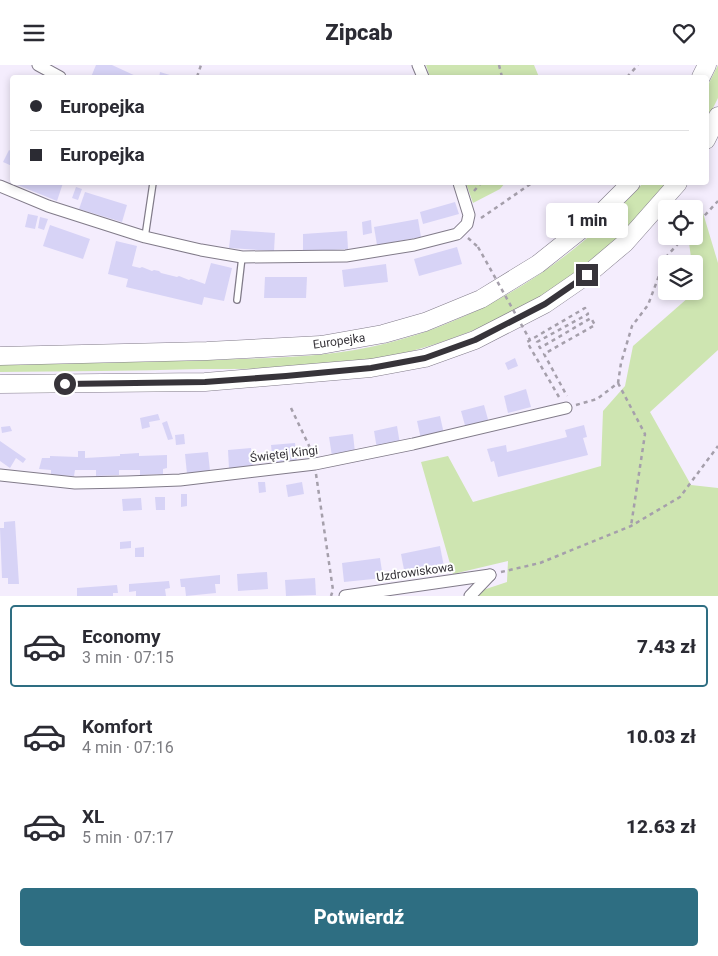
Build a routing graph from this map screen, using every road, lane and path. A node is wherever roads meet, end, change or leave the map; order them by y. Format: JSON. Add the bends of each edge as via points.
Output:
{"nodes":[{"id":1,"x":38,"y":65,"type":"edge"},
{"id":2,"x":638,"y":65,"type":"edge"},
{"id":3,"x":56,"y":75,"type":"edge"},
{"id":4,"x":629,"y":75,"type":"edge"},
{"id":5,"x":718,"y":116,"type":"edge"},
{"id":6,"x":709,"y":134,"type":"edge"},
{"id":7,"x":153,"y":185,"type":"edge"},
{"id":8,"x":460,"y":185,"type":"edge"},
{"id":9,"x":529,"y":185,"type":"edge"},
{"id":10,"x":629,"y":185,"type":"edge"},
{"id":11,"x":676,"y":185,"type":"edge"},
{"id":12,"x":0,"y":186,"type":"edge"},
{"id":13,"x":718,"y":201,"type":"edge"},
{"id":14,"x":703,"y":217,"type":"edge"},
{"id":15,"x":481,"y":218,"type":"dead end"},
{"id":16,"x":145,"y":237,"type":"junction"},
{"id":17,"x":677,"y":245,"type":"edge"},
{"id":18,"x":478,"y":247,"type":"dead end"},
{"id":19,"x":242,"y":257,"type":"junction"},
{"id":20,"x":237,"y":300,"type":"dead end"},
{"id":21,"x":528,"y":341,"type":"junction"},
{"id":22,"x":0,"y":356,"type":"edge"},
{"id":23,"x":618,"y":383,"type":"junction"},
{"id":24,"x":0,"y":384,"type":"edge"},
{"id":25,"x":569,"y":407,"type":"junction"},
{"id":26,"x":291,"y":408,"type":"dead end"},
{"id":27,"x":718,"y":446,"type":"edge"},
{"id":28,"x":315,"y":465,"type":"junction"},
{"id":29,"x":0,"y":475,"type":"edge"},
{"id":30,"x":631,"y":526,"type":"junction"},
{"id":31,"x":490,"y":575,"type":"junction"},
{"id":32,"x":331,"y":596,"type":"edge"},
{"id":33,"x":345,"y":596,"type":"edge"},
{"id":34,"x":470,"y":596,"type":"edge"}],
"edges":[{"from":1,"to":3,"type":"street"},
{"from":2,"to":4,"type":"path"},
{"from":5,"to":6,"type":"main road"},
{"from":7,"to":16,"type":"lane"},
{"from":8,"to":19,"type":"street","via":[[469,215],[467,224],[457,234],[346,256]]},
{"from":9,"to":15,"type":"path"},
{"from":10,"to":22,"type":"main road","name":"Europejka","via":[[597,217],[538,264],[481,299],[425,322],[383,334],[321,345]]},
{"from":11,"to":24,"type":"main road","via":[[625,243],[545,304],[475,340],[425,358],[371,368],[205,382]]},
{"from":12,"to":16,"type":"street","via":[[48,206]]},
{"from":13,"to":14,"type":"path"},
{"from":16,"to":19,"type":"street"},
{"from":17,"to":23,"type":"path","via":[[666,257],[648,305],[632,326]]},
{"from":18,"to":21,"type":"path","bridge":true},
{"from":19,"to":20,"type":"lane"},
{"from":21,"to":25,"type":"path"},
{"from":21,"to":25,"type":"path","via":[[585,308],[588,313],[537,342],[540,348],[591,319],[595,325],[544,353]]},
{"from":23,"to":25,"type":"path","via":[[597,399]]},
{"from":23,"to":30,"type":"path","via":[[645,434]]},
{"from":25,"to":28,"type":"street","name":"Świętej Kingi"},
{"from":26,"to":28,"type":"path"},
{"from":27,"to":30,"type":"path","via":[[680,497]]},
{"from":28,"to":29,"type":"street","name":"Świętej Kingi","via":[[163,481],[75,483]]},
{"from":28,"to":32,"type":"path","via":[[333,590]]},
{"from":30,"to":31,"type":"path","via":[[540,563]]},
{"from":31,"to":33,"type":"street","name":"Uzdrowiskowa"},
{"from":31,"to":34,"type":"street"}]}
